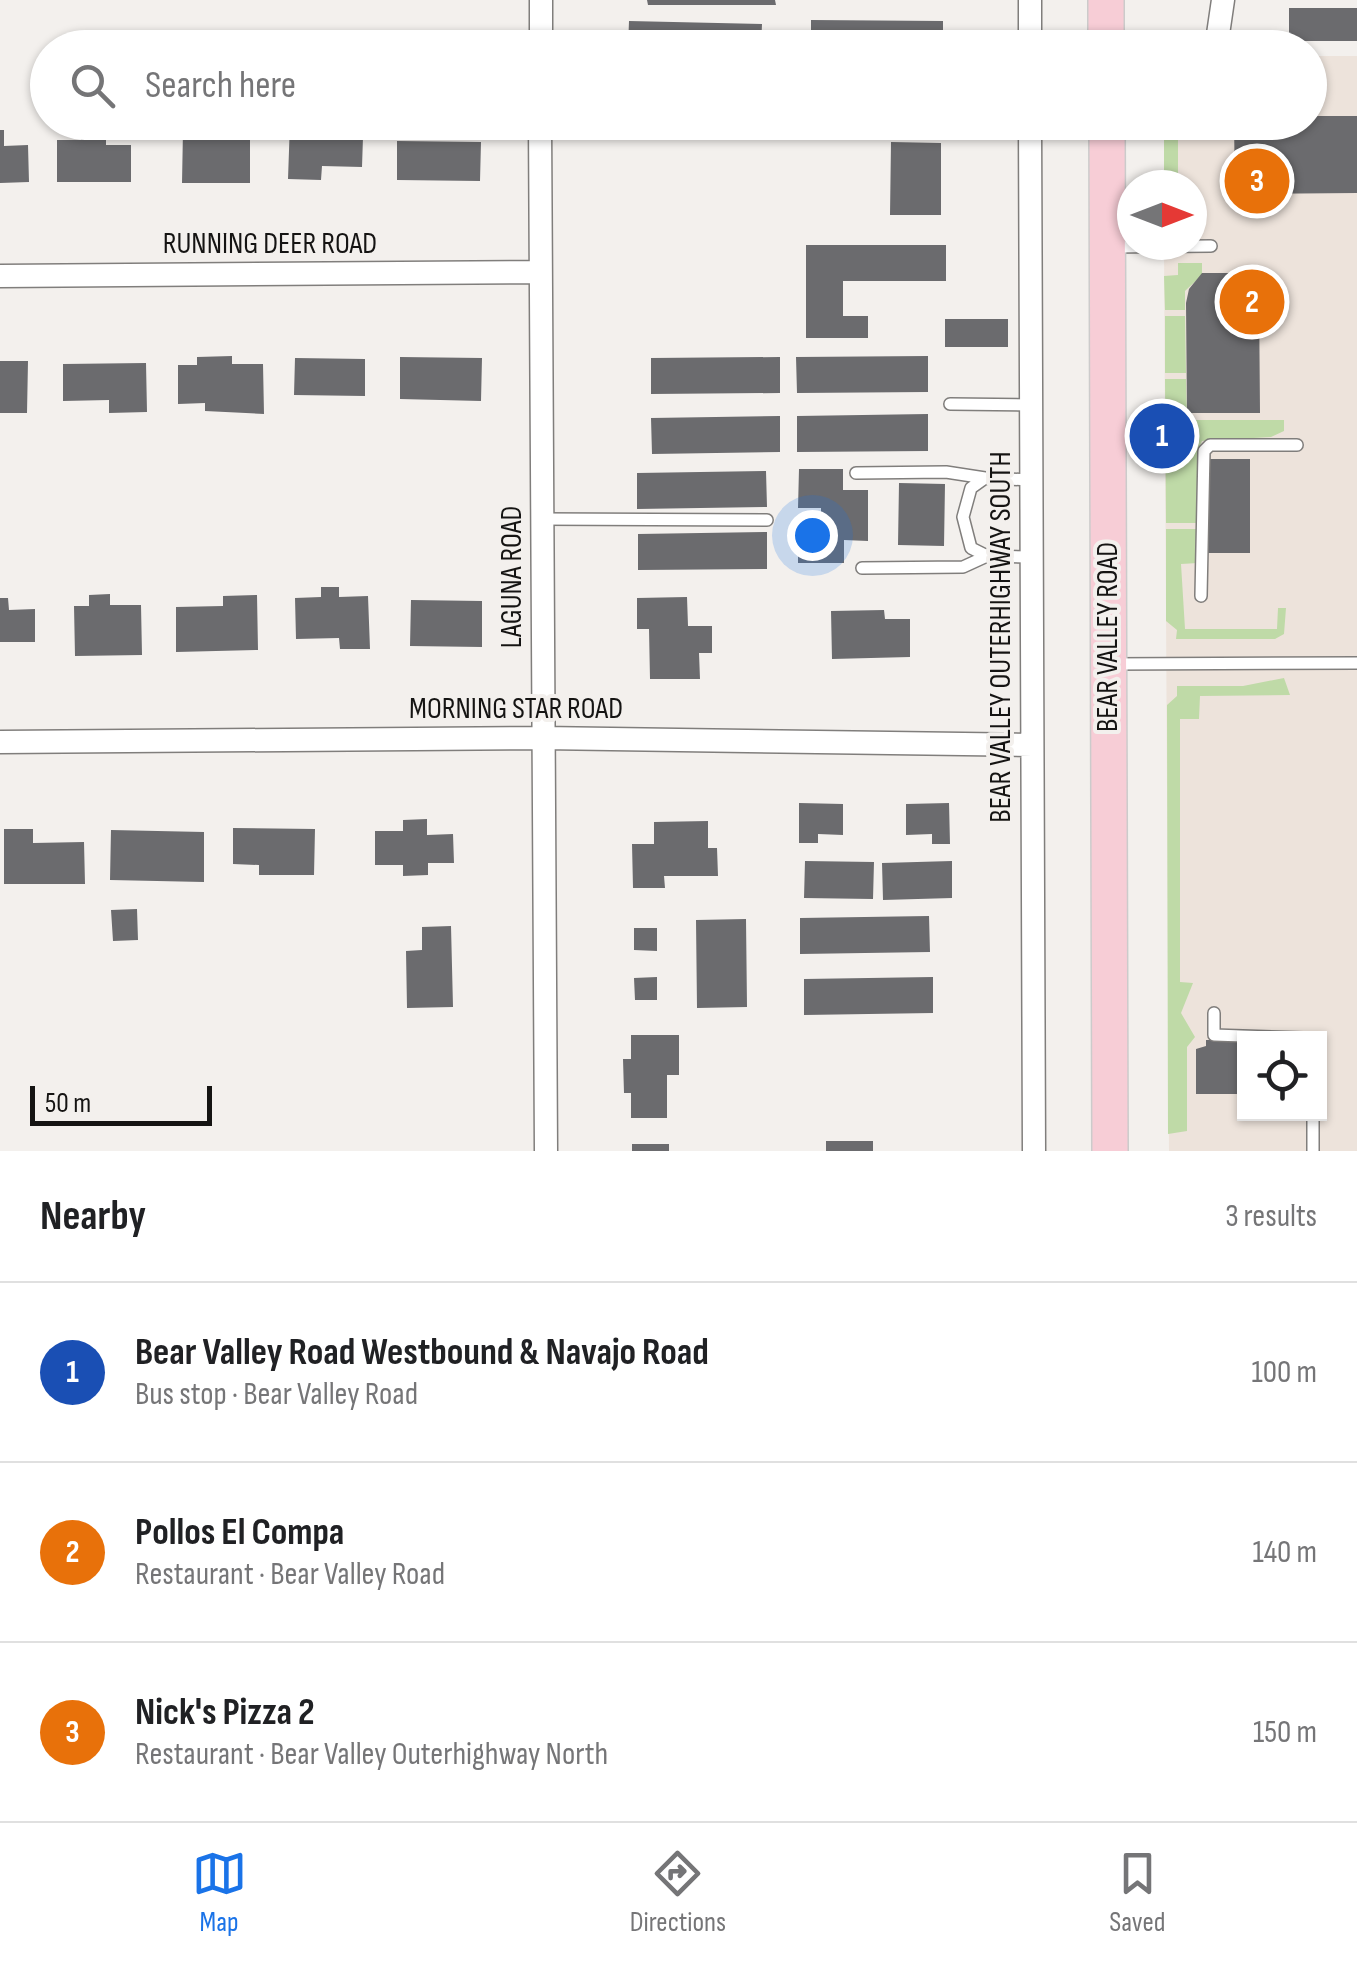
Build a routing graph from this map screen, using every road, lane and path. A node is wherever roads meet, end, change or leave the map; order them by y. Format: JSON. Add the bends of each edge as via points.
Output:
{"nodes":[{"id":1,"x":541,"y":0,"type":"edge"},
{"id":2,"x":1030,"y":0,"type":"edge"},
{"id":3,"x":1106,"y":0,"type":"edge"},
{"id":4,"x":1222,"y":0,"type":"edge"},
{"id":5,"x":541,"y":30,"type":"edge"},
{"id":6,"x":1030,"y":30,"type":"edge"},
{"id":7,"x":1106,"y":30,"type":"edge"},
{"id":8,"x":1218,"y":30,"type":"edge"},
{"id":9,"x":540,"y":140,"type":"edge"},
{"id":10,"x":1030,"y":140,"type":"edge"},
{"id":11,"x":1106,"y":140,"type":"edge"},
{"id":12,"x":1211,"y":246,"type":"dead end"},
{"id":13,"x":1107,"y":247,"type":"junction"},
{"id":14,"x":540,"y":272,"type":"junction"},
{"id":15,"x":0,"y":276,"type":"edge"},
{"id":16,"x":950,"y":404,"type":"dead end"},
{"id":17,"x":1031,"y":405,"type":"junction"},
{"id":18,"x":1296,"y":445,"type":"dead end"},
{"id":19,"x":856,"y":473,"type":"dead end"},
{"id":20,"x":985,"y":478,"type":"junction"},
{"id":21,"x":1031,"y":480,"type":"junction"},
{"id":22,"x":541,"y":519,"type":"junction"},
{"id":23,"x":767,"y":520,"type":"dead end"},
{"id":24,"x":987,"y":556,"type":"junction"},
{"id":25,"x":1031,"y":557,"type":"junction"},
{"id":26,"x":862,"y":568,"type":"dead end"},
{"id":27,"x":1201,"y":596,"type":"dead end"},
{"id":28,"x":1108,"y":664,"type":"junction"},
{"id":29,"x":1357,"y":664,"type":"edge"},
{"id":30,"x":543,"y":738,"type":"junction"},
{"id":31,"x":0,"y":742,"type":"edge"},
{"id":32,"x":1032,"y":746,"type":"junction"},
{"id":33,"x":1214,"y":1013,"type":"dead end"},
{"id":34,"x":1237,"y":1035,"type":"edge"},
{"id":35,"x":1313,"y":1121,"type":"edge"},
{"id":36,"x":546,"y":1151,"type":"edge"},
{"id":37,"x":1034,"y":1151,"type":"edge"},
{"id":38,"x":1110,"y":1151,"type":"edge"},
{"id":39,"x":1313,"y":1151,"type":"edge"}],
"edges":[{"from":1,"to":5,"type":"street"},
{"from":2,"to":6,"type":"street"},
{"from":3,"to":7,"type":"main road"},
{"from":4,"to":8,"type":"street"},
{"from":9,"to":14,"type":"street","name":"LAGUNA ROAD"},
{"from":10,"to":17,"type":"street","name":"BEAR VALLEY OUTERHIGHWAY SOUTH"},
{"from":11,"to":13,"type":"main road","name":"BEAR VALLEY ROAD"},
{"from":12,"to":13,"type":"lane"},
{"from":13,"to":28,"type":"main road","name":"BEAR VALLEY ROAD"},
{"from":14,"to":15,"type":"street","name":"RUNNING DEER ROAD"},
{"from":14,"to":22,"type":"street","name":"LAGUNA ROAD"},
{"from":16,"to":17,"type":"lane"},
{"from":17,"to":21,"type":"street","name":"BEAR VALLEY OUTERHIGHWAY SOUTH"},
{"from":18,"to":27,"type":"lane","via":[[1210,445],[1204,451]]},
{"from":19,"to":20,"type":"lane"},
{"from":20,"to":21,"type":"lane"},
{"from":20,"to":24,"type":"lane","via":[[971,488],[963,517],[971,548]]},
{"from":21,"to":25,"type":"street","name":"BEAR VALLEY OUTERHIGHWAY SOUTH"},
{"from":22,"to":23,"type":"lane"},
{"from":22,"to":30,"type":"street","name":"LAGUNA ROAD"},
{"from":24,"to":25,"type":"lane"},
{"from":24,"to":26,"type":"lane","via":[[963,566]]},
{"from":25,"to":32,"type":"street","name":"BEAR VALLEY OUTERHIGHWAY SOUTH"},
{"from":28,"to":29,"type":"lane"},
{"from":28,"to":38,"type":"main road","name":"BEAR VALLEY ROAD"},
{"from":30,"to":31,"type":"street","name":"MORNING STAR ROAD"},
{"from":30,"to":32,"type":"street","name":"MORNING STAR ROAD"},
{"from":30,"to":36,"type":"street","name":"LAGUNA ROAD"},
{"from":32,"to":37,"type":"street","name":"BEAR VALLEY OUTERHIGHWAY SOUTH"},
{"from":33,"to":34,"type":"lane","via":[[1214,1035]]},
{"from":35,"to":39,"type":"lane"}]}
